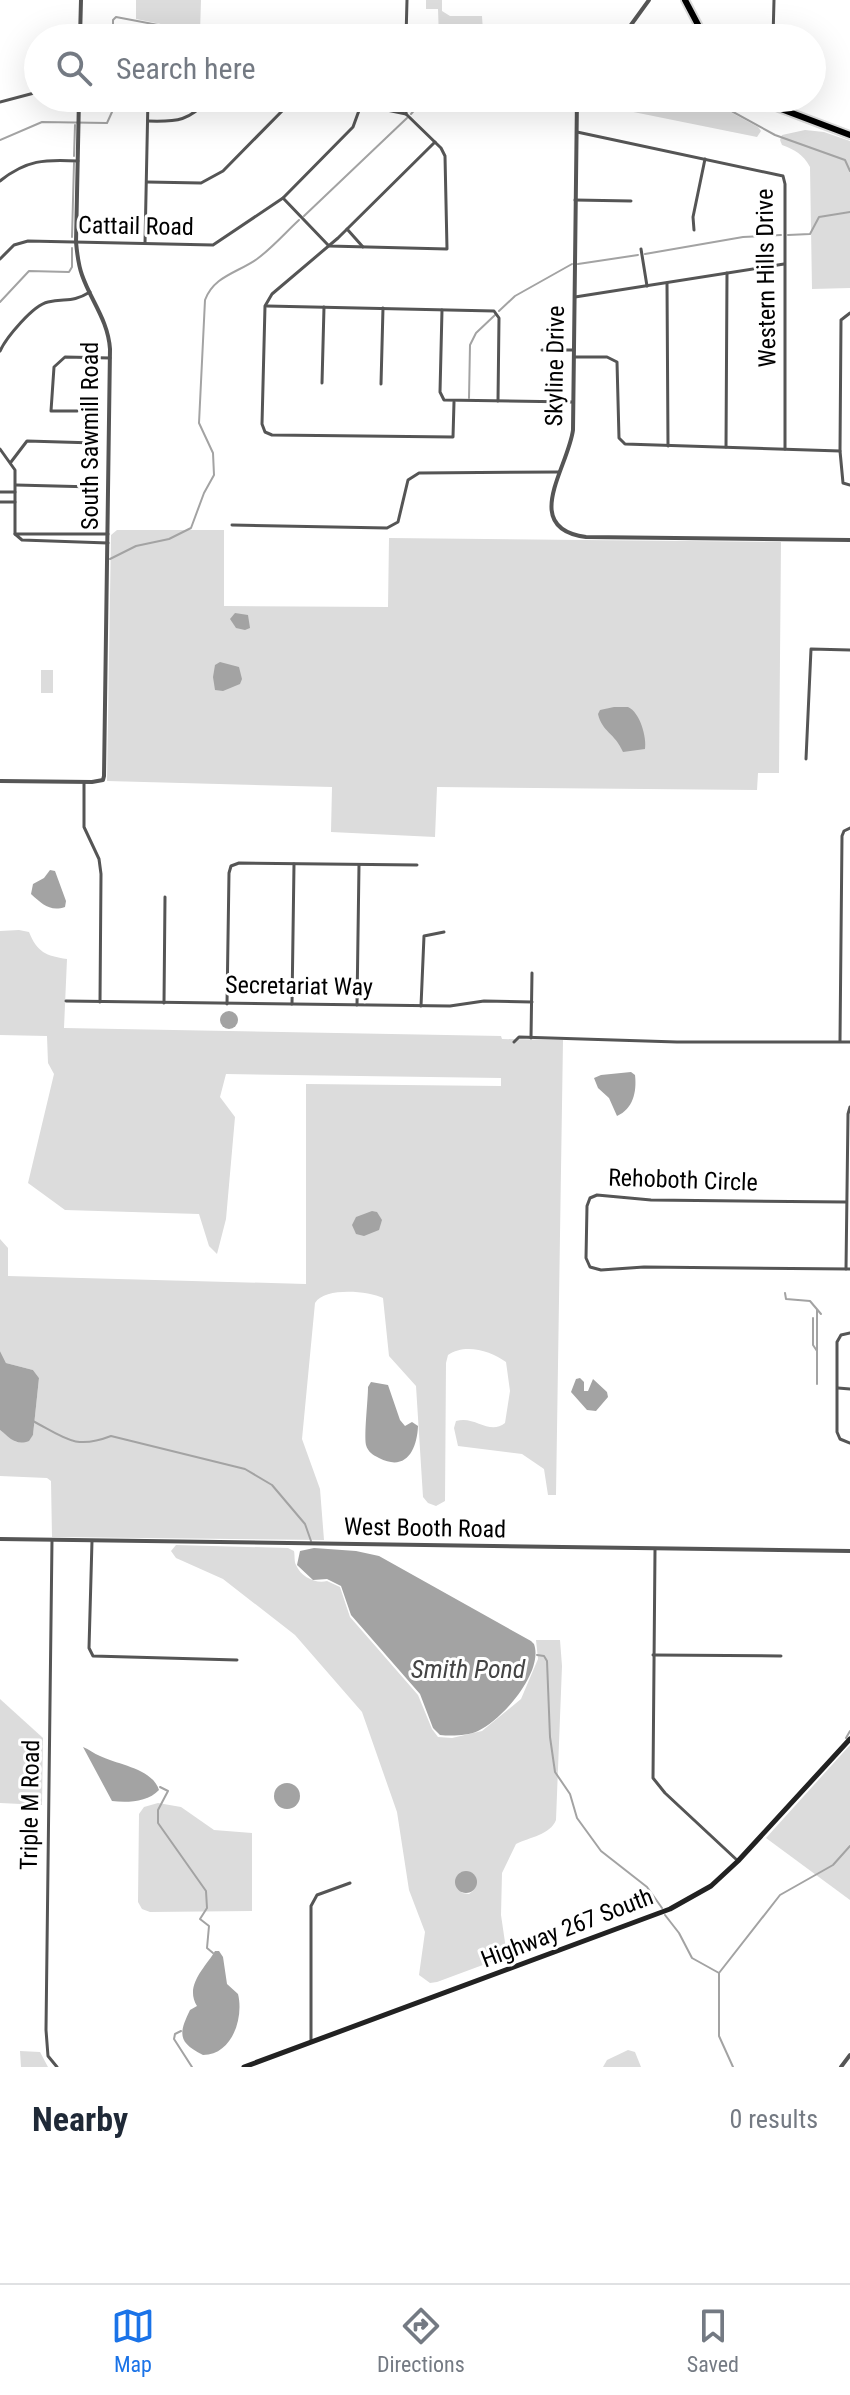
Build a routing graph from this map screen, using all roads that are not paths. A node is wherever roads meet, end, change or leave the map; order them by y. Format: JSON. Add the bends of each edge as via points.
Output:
{"nodes":[{"id":1,"x":81,"y":0,"type":"edge"},
{"id":2,"x":407,"y":0,"type":"edge"},
{"id":3,"x":648,"y":0,"type":"edge"},
{"id":4,"x":685,"y":0,"type":"edge"},
{"id":5,"x":774,"y":0,"type":"edge"},
{"id":6,"x":80,"y":24,"type":"edge"},
{"id":7,"x":406,"y":24,"type":"edge"},
{"id":8,"x":631,"y":24,"type":"edge"},
{"id":9,"x":698,"y":24,"type":"edge"},
{"id":10,"x":773,"y":24,"type":"edge"},
{"id":11,"x":24,"y":96,"type":"edge"},
{"id":12,"x":0,"y":102,"type":"edge"},
{"id":13,"x":79,"y":112,"type":"edge"},
{"id":14,"x":148,"y":112,"type":"edge"},
{"id":15,"x":196,"y":112,"type":"edge"},
{"id":16,"x":281,"y":112,"type":"edge"},
{"id":17,"x":358,"y":112,"type":"edge"},
{"id":18,"x":396,"y":112,"type":"edge"},
{"id":19,"x":576,"y":112,"type":"edge"},
{"id":20,"x":789,"y":112,"type":"edge"},
{"id":21,"x":406,"y":114,"type":"joint"},
{"id":22,"x":148,"y":121,"type":"junction"},
{"id":23,"x":575,"y":131,"type":"junction"},
{"id":24,"x":850,"y":135,"type":"edge"},
{"id":25,"x":435,"y":142,"type":"junction"},
{"id":26,"x":705,"y":158,"type":"junction"},
{"id":27,"x":79,"y":161,"type":"junction"},
{"id":28,"x":0,"y":181,"type":"edge"},
{"id":29,"x":147,"y":182,"type":"junction"},
{"id":30,"x":283,"y":198,"type":"junction"},
{"id":31,"x":575,"y":200,"type":"junction"},
{"id":32,"x":631,"y":201,"type":"dead end"},
{"id":33,"x":347,"y":229,"type":"junction"},
{"id":34,"x":694,"y":230,"type":"dead end"},
{"id":35,"x":76,"y":242,"type":"junction"},
{"id":36,"x":145,"y":243,"type":"junction"},
{"id":37,"x":329,"y":246,"type":"junction"},
{"id":38,"x":363,"y":247,"type":"junction"},
{"id":39,"x":641,"y":249,"type":"dead end"},
{"id":40,"x":0,"y":259,"type":"edge"},
{"id":41,"x":784,"y":264,"type":"junction"},
{"id":42,"x":727,"y":273,"type":"junction"},
{"id":43,"x":667,"y":283,"type":"junction"},
{"id":44,"x":647,"y":286,"type":"junction"},
{"id":45,"x":90,"y":292,"type":"junction"},
{"id":46,"x":575,"y":297,"type":"junction"},
{"id":47,"x":265,"y":306,"type":"junction"},
{"id":48,"x":324,"y":307,"type":"junction"},
{"id":49,"x":383,"y":308,"type":"junction"},
{"id":50,"x":442,"y":309,"type":"junction"},
{"id":51,"x":850,"y":313,"type":"edge"},
{"id":52,"x":542,"y":350,"type":"dead end"},
{"id":53,"x":574,"y":350,"type":"junction"},
{"id":54,"x":0,"y":351,"type":"edge"},
{"id":55,"x":574,"y":357,"type":"junction"},
{"id":56,"x":110,"y":358,"type":"junction"},
{"id":57,"x":322,"y":383,"type":"dead end"},
{"id":58,"x":381,"y":384,"type":"dead end"},
{"id":59,"x":498,"y":401,"type":"junction"},
{"id":60,"x":454,"y":402,"type":"junction"},
{"id":61,"x":573,"y":402,"type":"junction"},
{"id":62,"x":77,"y":411,"type":"dead end"},
{"id":63,"x":840,"y":420,"type":"junction"},
{"id":64,"x":850,"y":420,"type":"edge"},
{"id":65,"x":668,"y":446,"type":"junction"},
{"id":66,"x":726,"y":447,"type":"junction"},
{"id":67,"x":0,"y":449,"type":"edge"},
{"id":68,"x":785,"y":449,"type":"junction"},
{"id":69,"x":840,"y":451,"type":"junction"},
{"id":70,"x":91,"y":452,"type":"dead end"},
{"id":71,"x":11,"y":462,"type":"junction"},
{"id":72,"x":560,"y":472,"type":"junction"},
{"id":73,"x":16,"y":485,"type":"junction"},
{"id":74,"x":850,"y":485,"type":"edge"},
{"id":75,"x":94,"y":487,"type":"dead end"},
{"id":76,"x":0,"y":492,"type":"edge"},
{"id":77,"x":15,"y":492,"type":"junction"},
{"id":78,"x":0,"y":502,"type":"edge"},
{"id":79,"x":15,"y":502,"type":"junction"},
{"id":80,"x":232,"y":525,"type":"dead end"},
{"id":81,"x":15,"y":534,"type":"junction"},
{"id":82,"x":108,"y":534,"type":"junction"},
{"id":83,"x":850,"y":540,"type":"edge"},
{"id":84,"x":108,"y":543,"type":"junction"},
{"id":85,"x":850,"y":650,"type":"edge"},
{"id":86,"x":806,"y":759,"type":"dead end"},
{"id":87,"x":0,"y":781,"type":"edge"},
{"id":88,"x":84,"y":782,"type":"junction"},
{"id":89,"x":850,"y":828,"type":"edge"},
{"id":90,"x":294,"y":864,"type":"junction"},
{"id":91,"x":359,"y":864,"type":"junction"},
{"id":92,"x":417,"y":865,"type":"dead end"},
{"id":93,"x":165,"y":897,"type":"dead end"},
{"id":94,"x":444,"y":932,"type":"dead end"},
{"id":95,"x":532,"y":973,"type":"dead end"},
{"id":96,"x":66,"y":1001,"type":"dead end"},
{"id":97,"x":100,"y":1002,"type":"junction"},
{"id":98,"x":532,"y":1002,"type":"junction"},
{"id":99,"x":164,"y":1003,"type":"junction"},
{"id":100,"x":227,"y":1004,"type":"junction"},
{"id":101,"x":292,"y":1004,"type":"junction"},
{"id":102,"x":357,"y":1005,"type":"junction"},
{"id":103,"x":421,"y":1006,"type":"junction"},
{"id":104,"x":840,"y":1008,"type":"junction"},
{"id":105,"x":850,"y":1009,"type":"edge"},
{"id":106,"x":531,"y":1038,"type":"junction"},
{"id":107,"x":840,"y":1041,"type":"junction"},
{"id":108,"x":514,"y":1042,"type":"dead end"},
{"id":109,"x":850,"y":1042,"type":"edge"},
{"id":110,"x":850,"y":1107,"type":"edge"},
{"id":111,"x":846,"y":1202,"type":"junction"},
{"id":112,"x":848,"y":1269,"type":"edge"},
{"id":113,"x":850,"y":1333,"type":"edge"},
{"id":114,"x":837,"y":1388,"type":"junction"},
{"id":115,"x":850,"y":1389,"type":"edge"},
{"id":116,"x":850,"y":1443,"type":"edge"},
{"id":117,"x":0,"y":1539,"type":"edge"},
{"id":118,"x":52,"y":1540,"type":"junction"},
{"id":119,"x":92,"y":1541,"type":"junction"},
{"id":120,"x":655,"y":1550,"type":"junction"},
{"id":121,"x":850,"y":1551,"type":"edge"},
{"id":122,"x":653,"y":1655,"type":"junction"},
{"id":123,"x":781,"y":1656,"type":"dead end"},
{"id":124,"x":237,"y":1660,"type":"dead end"},
{"id":125,"x":850,"y":1739,"type":"edge"},
{"id":126,"x":738,"y":1861,"type":"junction"},
{"id":127,"x":350,"y":1883,"type":"dead end"},
{"id":128,"x":311,"y":2042,"type":"junction"},
{"id":129,"x":850,"y":2055,"type":"edge"},
{"id":130,"x":57,"y":2067,"type":"edge"},
{"id":131,"x":244,"y":2067,"type":"edge"},
{"id":132,"x":841,"y":2067,"type":"edge"}],
"edges":[{"from":1,"to":6,"type":"street"},
{"from":2,"to":7,"type":"street"},
{"from":3,"to":8,"type":"street"},
{"from":4,"to":9,"type":"main road"},
{"from":5,"to":10,"type":"street"},
{"from":11,"to":12,"type":"street"},
{"from":13,"to":27,"type":"street","name":"South Sawmill Road"},
{"from":14,"to":22,"type":"street"},
{"from":15,"to":22,"type":"street","via":[[178,122]]},
{"from":16,"to":29,"type":"street","via":[[223,171],[201,183]]},
{"from":17,"to":30,"type":"street","name":"Cattail Road","via":[[353,127]]},
{"from":18,"to":21,"type":"street"},
{"from":19,"to":23,"type":"street","name":"Skyline Drive"},
{"from":20,"to":24,"type":"main road"},
{"from":21,"to":25,"type":"street"},
{"from":22,"to":29,"type":"street"},
{"from":23,"to":26,"type":"street","name":"Western Hills Drive"},
{"from":23,"to":31,"type":"street","name":"Skyline Drive"},
{"from":25,"to":33,"type":"street"},
{"from":25,"to":38,"type":"street","via":[[445,156],[447,249]]},
{"from":26,"to":34,"type":"street"},
{"from":26,"to":41,"type":"street","name":"Western Hills Drive","via":[[783,176]]},
{"from":27,"to":28,"type":"street","via":[[47,159],[16,168]]},
{"from":27,"to":35,"type":"street","name":"South Sawmill Road"},
{"from":29,"to":36,"type":"street"},
{"from":30,"to":36,"type":"street","name":"Cattail Road","via":[[213,245]]},
{"from":30,"to":37,"type":"street"},
{"from":31,"to":32,"type":"street"},
{"from":31,"to":46,"type":"street","name":"Skyline Drive"},
{"from":33,"to":37,"type":"street"},
{"from":33,"to":38,"type":"street"},
{"from":35,"to":36,"type":"street","name":"Cattail Road"},
{"from":35,"to":40,"type":"street","name":"Cattail Road","via":[[19,243]]},
{"from":35,"to":45,"type":"street","name":"South Sawmill Road"},
{"from":37,"to":38,"type":"street"},
{"from":37,"to":47,"type":"street"},
{"from":39,"to":44,"type":"street"},
{"from":41,"to":42,"type":"street"},
{"from":41,"to":68,"type":"street","name":"Western Hills Drive"},
{"from":42,"to":43,"type":"street"},
{"from":42,"to":66,"type":"street"},
{"from":43,"to":44,"type":"street"},
{"from":43,"to":65,"type":"street"},
{"from":44,"to":46,"type":"street"},
{"from":45,"to":54,"type":"street","via":[[77,300],[41,305]]},
{"from":45,"to":56,"type":"street","name":"South Sawmill Road","via":[[105,320]]},
{"from":46,"to":53,"type":"street","name":"Skyline Drive"},
{"from":47,"to":48,"type":"street"},
{"from":47,"to":60,"type":"street","via":[[265,432],[453,437]]},
{"from":48,"to":49,"type":"street"},
{"from":48,"to":57,"type":"street"},
{"from":49,"to":50,"type":"street"},
{"from":49,"to":58,"type":"street"},
{"from":50,"to":59,"type":"street","via":[[497,312]]},
{"from":50,"to":60,"type":"street","via":[[440,392],[444,400]]},
{"from":51,"to":63,"type":"street","via":[[841,320]]},
{"from":52,"to":53,"type":"street"},
{"from":53,"to":55,"type":"street","name":"Skyline Drive"},
{"from":55,"to":61,"type":"street","name":"Skyline Drive"},
{"from":55,"to":65,"type":"street","via":[[617,362],[620,443]]},
{"from":56,"to":62,"type":"street","via":[[70,357],[56,363],[51,411]]},
{"from":56,"to":82,"type":"street","name":"South Sawmill Road"},
{"from":59,"to":60,"type":"street"},
{"from":59,"to":61,"type":"street"},
{"from":61,"to":72,"type":"street","name":"Skyline Drive","via":[[572,440]]},
{"from":63,"to":64,"type":"street"},
{"from":63,"to":69,"type":"street"},
{"from":65,"to":66,"type":"street"},
{"from":66,"to":68,"type":"street"},
{"from":67,"to":71,"type":"street"},
{"from":68,"to":69,"type":"street"},
{"from":69,"to":74,"type":"street","via":[[841,477]]},
{"from":70,"to":71,"type":"street","via":[[95,443],[27,441]]},
{"from":71,"to":73,"type":"street"},
{"from":72,"to":80,"type":"street","via":[[419,473],[408,480],[398,522],[387,528]]},
{"from":72,"to":83,"type":"street","name":"Skyline Drive","via":[[551,513],[557,525],[576,536]]},
{"from":73,"to":75,"type":"street"},
{"from":73,"to":77,"type":"street"},
{"from":76,"to":77,"type":"street"},
{"from":77,"to":79,"type":"street"},
{"from":78,"to":79,"type":"street"},
{"from":79,"to":81,"type":"street"},
{"from":81,"to":82,"type":"street"},
{"from":81,"to":84,"type":"street","via":[[22,540]]},
{"from":82,"to":84,"type":"street","name":"South Sawmill Road"},
{"from":84,"to":88,"type":"street","name":"South Sawmill Road","via":[[103,780]]},
{"from":85,"to":86,"type":"street","via":[[811,649]]},
{"from":87,"to":88,"type":"street"},
{"from":88,"to":97,"type":"street","via":[[84,827],[101,874]]},
{"from":89,"to":104,"type":"street","via":[[842,836]]},
{"from":90,"to":91,"type":"street"},
{"from":90,"to":100,"type":"street","via":[[231,866]]},
{"from":90,"to":101,"type":"street"},
{"from":91,"to":92,"type":"street"},
{"from":91,"to":102,"type":"street"},
{"from":93,"to":99,"type":"street"},
{"from":94,"to":103,"type":"street","via":[[424,936]]},
{"from":95,"to":98,"type":"street"},
{"from":96,"to":97,"type":"street","name":"Secretariat Way"},
{"from":97,"to":99,"type":"street","name":"Secretariat Way"},
{"from":98,"to":103,"type":"street","name":"Secretariat Way"},
{"from":98,"to":106,"type":"street"},
{"from":99,"to":100,"type":"street","name":"Secretariat Way"},
{"from":100,"to":101,"type":"street","name":"Secretariat Way"},
{"from":101,"to":102,"type":"street","name":"Secretariat Way"},
{"from":102,"to":103,"type":"street","name":"Secretariat Way"},
{"from":104,"to":105,"type":"street"},
{"from":104,"to":107,"type":"street"},
{"from":106,"to":107,"type":"street"},
{"from":106,"to":108,"type":"street"},
{"from":107,"to":109,"type":"street"},
{"from":110,"to":111,"type":"street"},
{"from":111,"to":112,"type":"street"},
{"from":111,"to":112,"type":"street","name":"Rehoboth Circle","via":[[597,1195],[588,1202],[586,1258],[590,1267],[601,1270]]},
{"from":113,"to":114,"type":"street","via":[[837,1342]]},
{"from":114,"to":115,"type":"street"},
{"from":114,"to":116,"type":"street","via":[[837,1432]]},
{"from":117,"to":118,"type":"street","name":"West Booth Road"},
{"from":118,"to":119,"type":"street","name":"West Booth Road"},
{"from":118,"to":130,"type":"street","name":"Triple M Road","via":[[46,2030],[48,2056]]},
{"from":119,"to":120,"type":"street","name":"West Booth Road"},
{"from":119,"to":124,"type":"street","via":[[93,1656]]},
{"from":120,"to":121,"type":"street","name":"West Booth Road"},
{"from":120,"to":122,"type":"street"},
{"from":122,"to":123,"type":"street"},
{"from":122,"to":126,"type":"street","via":[[653,1778]]},
{"from":125,"to":126,"type":"main road","name":"Highway 267 South"},
{"from":126,"to":128,"type":"main road","name":"Highway 267 South","via":[[711,1886],[670,1909]]},
{"from":127,"to":128,"type":"street","via":[[317,1895],[311,1906]]},
{"from":128,"to":131,"type":"main road","name":"Highway 267 South"},
{"from":129,"to":132,"type":"street"}]}
